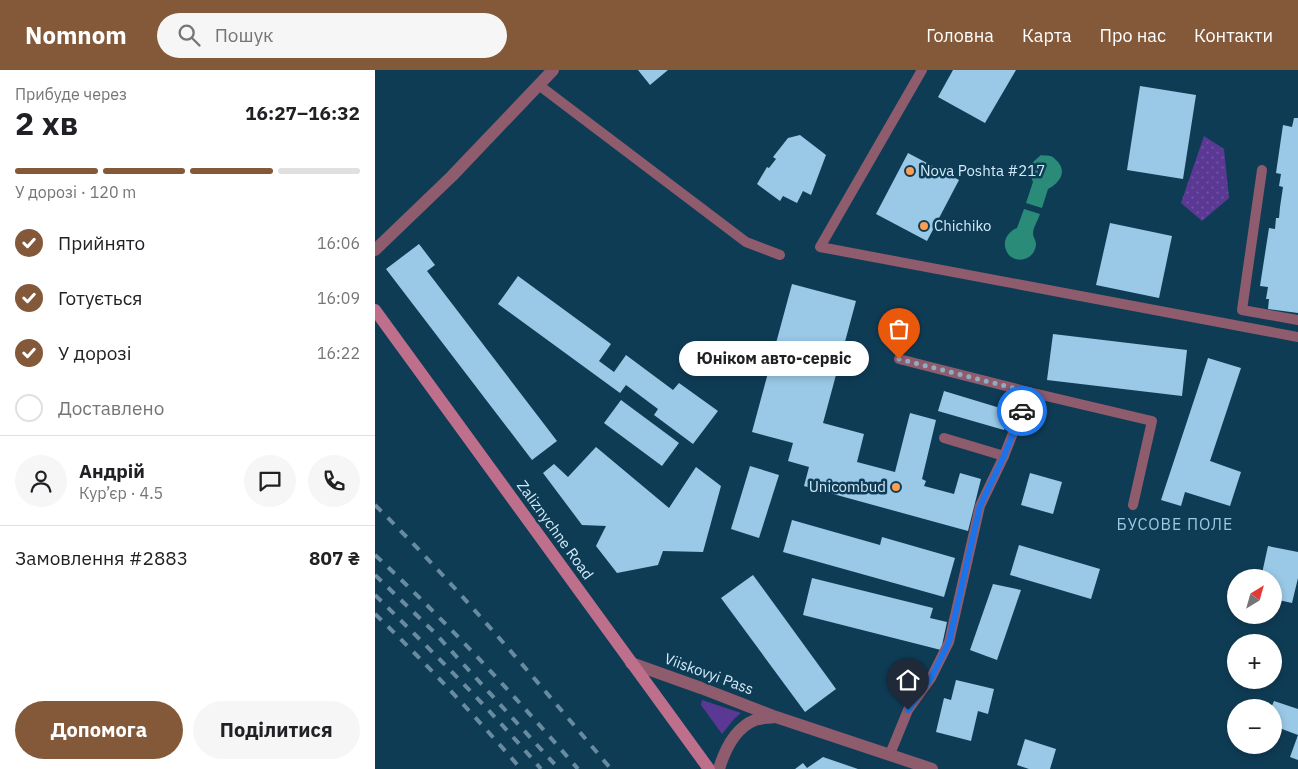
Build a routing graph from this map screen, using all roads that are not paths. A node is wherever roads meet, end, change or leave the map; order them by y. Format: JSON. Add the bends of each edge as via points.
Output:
{"nodes":[{"id":1,"x":553,"y":70,"type":"edge"},
{"id":2,"x":922,"y":70,"type":"edge"},
{"id":3,"x":540,"y":86,"type":"junction"},
{"id":4,"x":1262,"y":170,"type":"dead end"},
{"id":5,"x":375,"y":250,"type":"edge"},
{"id":6,"x":780,"y":255,"type":"dead end"},
{"id":7,"x":375,"y":310,"type":"edge"},
{"id":8,"x":1298,"y":320,"type":"edge"},
{"id":9,"x":1298,"y":337,"type":"edge"},
{"id":10,"x":899,"y":359,"type":"dead end"},
{"id":11,"x":1029,"y":392,"type":"junction"},
{"id":12,"x":944,"y":438,"type":"dead end"},
{"id":13,"x":1004,"y":456,"type":"junction"},
{"id":14,"x":1133,"y":505,"type":"dead end"},
{"id":15,"x":631,"y":663,"type":"junction"},
{"id":16,"x":776,"y":717,"type":"junction"},
{"id":17,"x":890,"y":754,"type":"junction"},
{"id":18,"x":709,"y":769,"type":"edge"},
{"id":19,"x":719,"y":769,"type":"edge"},
{"id":20,"x":932,"y":769,"type":"edge"}],
"edges":[{"from":1,"to":3,"type":"street"},
{"from":2,"to":9,"type":"lane","via":[[820,247]]},
{"from":3,"to":5,"type":"street"},
{"from":3,"to":6,"type":"lane","via":[[745,242]]},
{"from":4,"to":8,"type":"lane","via":[[1242,310]]},
{"from":7,"to":15,"type":"street","name":"Zaliznychne Road"},
{"from":10,"to":11,"type":"lane"},
{"from":11,"to":13,"type":"lane"},
{"from":11,"to":14,"type":"lane","via":[[1153,420]]},
{"from":12,"to":13,"type":"lane"},
{"from":13,"to":17,"type":"lane","via":[[980,506],[949,642],[931,678],[908,710]]},
{"from":15,"to":16,"type":"street","name":"Viiskovyi Pass"},
{"from":15,"to":18,"type":"street","name":"Zaliznychne Road"},
{"from":16,"to":17,"type":"street","name":"Viiskovyi Pass"},
{"from":16,"to":19,"type":"street","name":"Viiskovyi Pass","via":[[756,720],[740,729],[728,745]]},
{"from":17,"to":20,"type":"street","name":"Viiskovyi Pass"}]}
